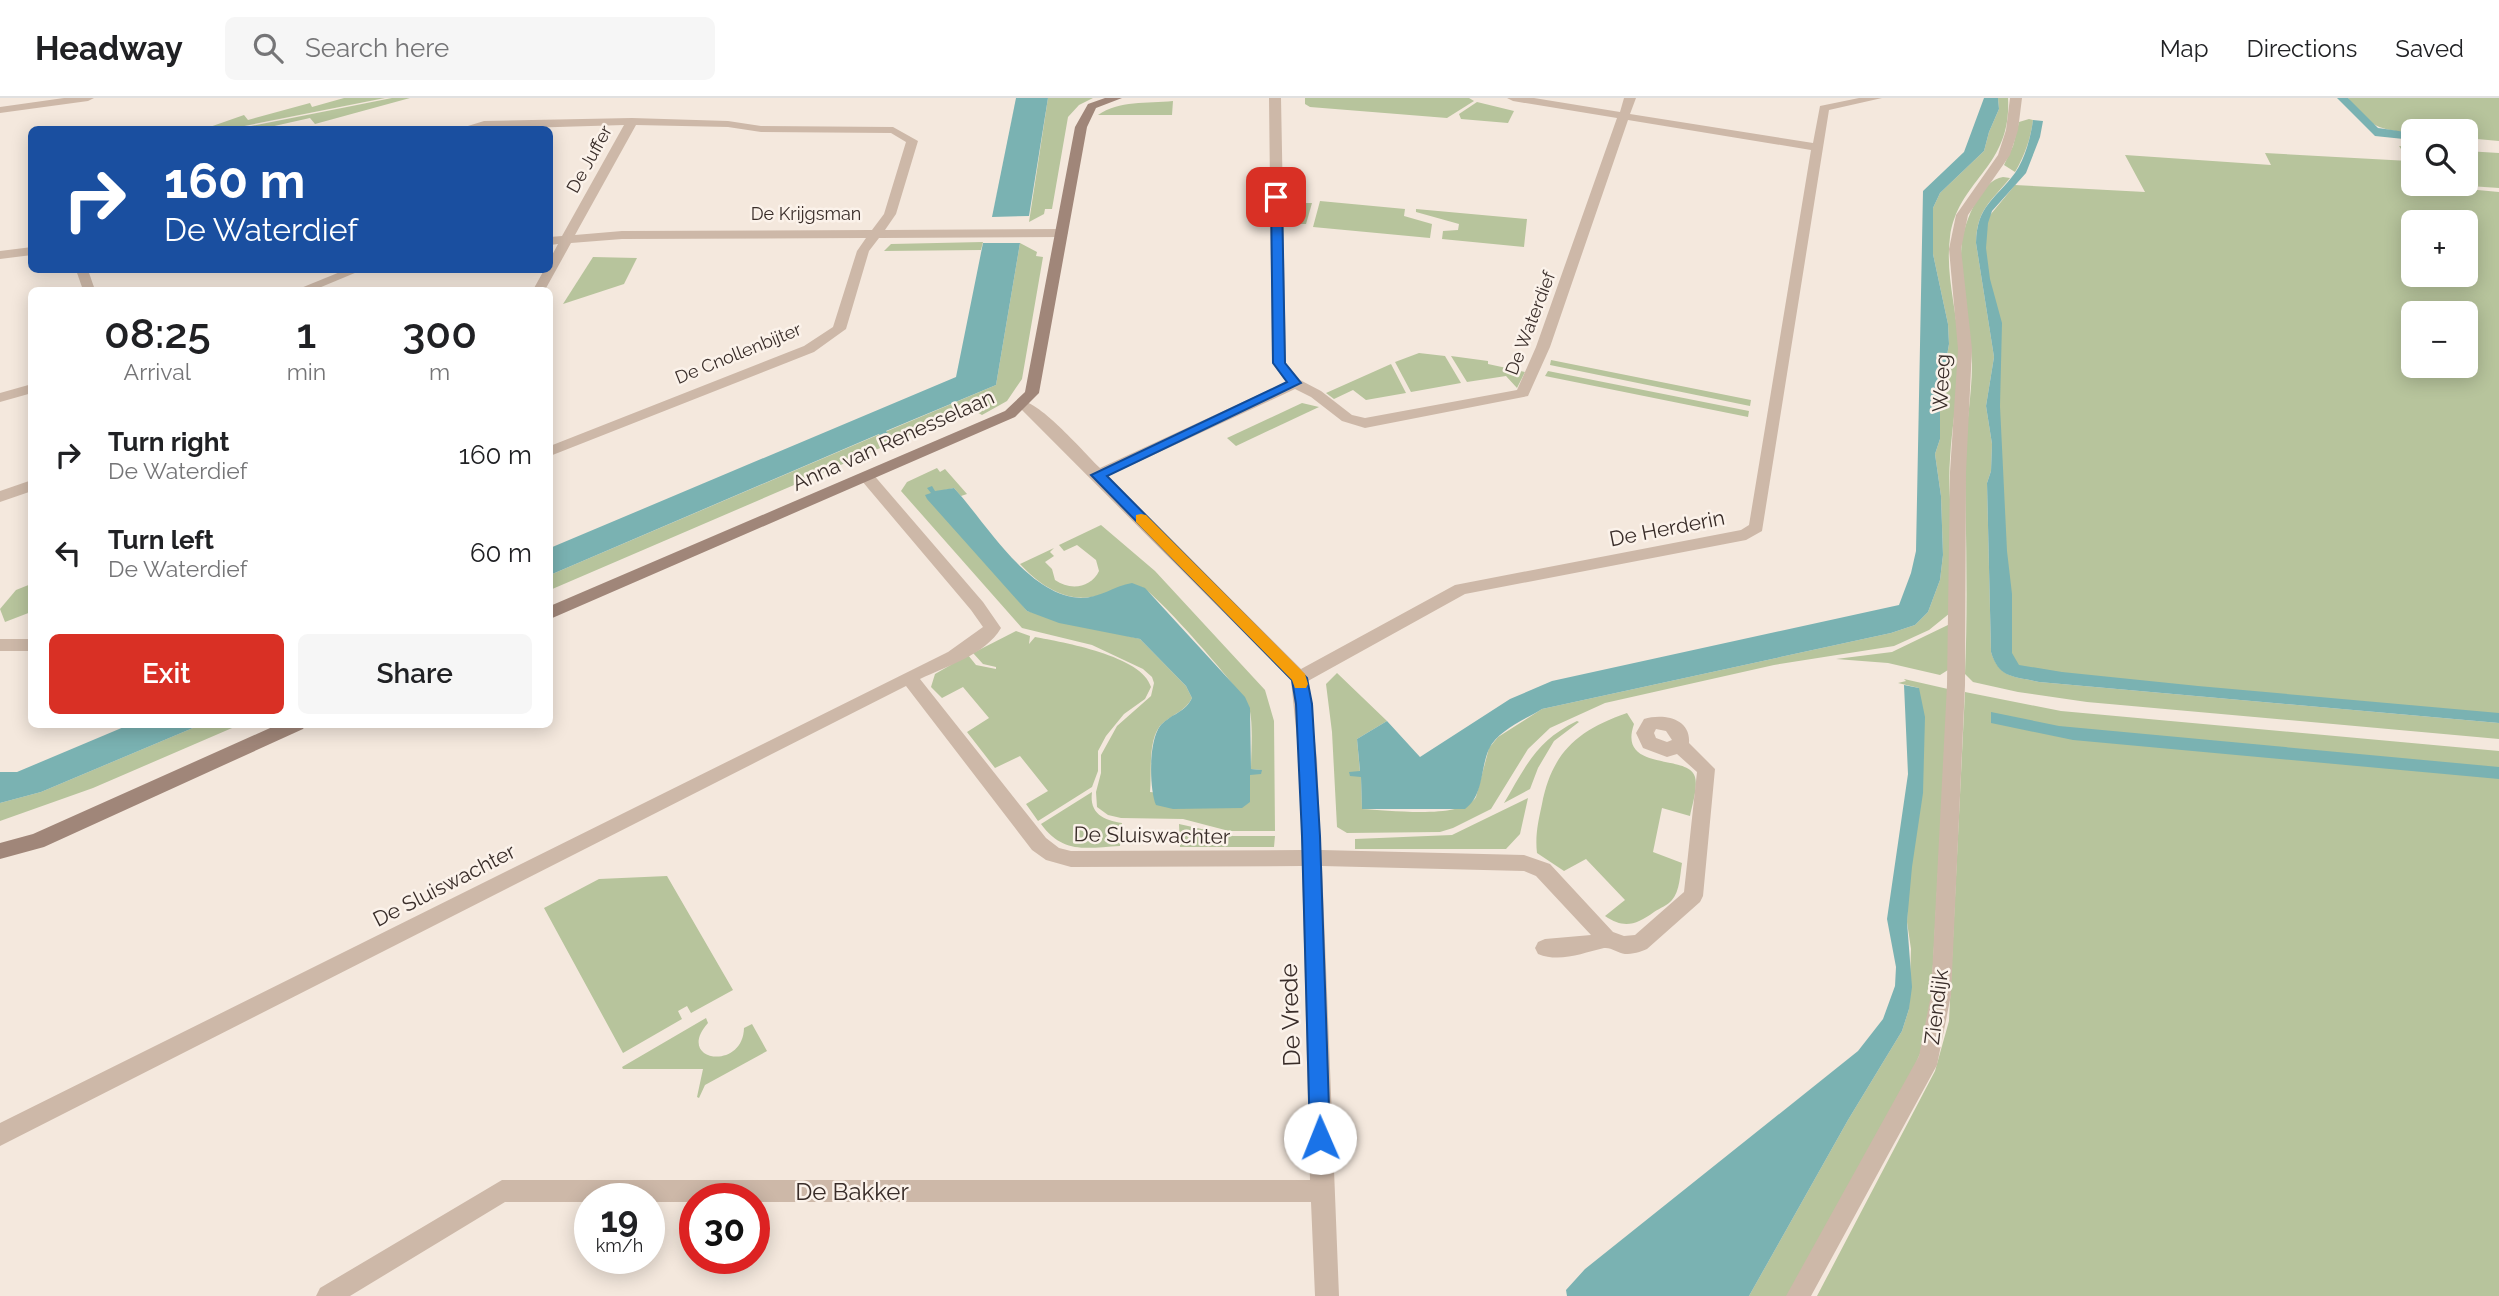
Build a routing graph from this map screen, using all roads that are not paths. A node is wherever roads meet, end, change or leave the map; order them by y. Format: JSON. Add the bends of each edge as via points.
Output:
{"nodes":[{"id":1,"x":88,"y":98,"type":"edge"},
{"id":2,"x":1116,"y":98,"type":"edge"},
{"id":3,"x":1275,"y":98,"type":"edge"},
{"id":4,"x":1513,"y":98,"type":"edge"},
{"id":5,"x":1578,"y":98,"type":"edge"},
{"id":6,"x":1630,"y":98,"type":"edge"},
{"id":7,"x":1877,"y":98,"type":"edge"},
{"id":8,"x":2015,"y":98,"type":"edge"},
{"id":9,"x":1570,"y":108,"type":"junction"},
{"id":10,"x":0,"y":110,"type":"edge"},
{"id":11,"x":1623,"y":116,"type":"junction"},
{"id":12,"x":632,"y":121,"type":"junction"},
{"id":13,"x":476,"y":126,"type":"edge"},
{"id":14,"x":1817,"y":147,"type":"junction"},
{"id":15,"x":878,"y":232,"type":"junction"},
{"id":16,"x":1062,"y":233,"type":"junction"},
{"id":17,"x":565,"y":241,"type":"junction"},
{"id":18,"x":553,"y":242,"type":"edge"},
{"id":19,"x":28,"y":252,"type":"edge"},
{"id":20,"x":0,"y":255,"type":"edge"},
{"id":21,"x":553,"y":264,"type":"edge"},
{"id":22,"x":348,"y":273,"type":"edge"},
{"id":23,"x":311,"y":287,"type":"edge"},
{"id":24,"x":1295,"y":383,"type":"junction"},
{"id":25,"x":28,"y":389,"type":"edge"},
{"id":26,"x":0,"y":398,"type":"edge"},
{"id":27,"x":1023,"y":404,"type":"junction"},
{"id":28,"x":553,"y":450,"type":"edge"},
{"id":29,"x":1097,"y":475,"type":"junction"},
{"id":30,"x":867,"y":477,"type":"junction"},
{"id":31,"x":28,"y":486,"type":"edge"},
{"id":32,"x":0,"y":497,"type":"edge"},
{"id":33,"x":553,"y":612,"type":"edge"},
{"id":34,"x":0,"y":645,"type":"edge"},
{"id":35,"x":28,"y":645,"type":"edge"},
{"id":36,"x":909,"y":677,"type":"junction"},
{"id":37,"x":1299,"y":678,"type":"junction"},
{"id":38,"x":1956,"y":685,"type":"joint"},
{"id":39,"x":288,"y":728,"type":"edge"},
{"id":40,"x":1679,"y":745,"type":"dead end"},
{"id":41,"x":0,"y":851,"type":"edge"},
{"id":42,"x":1312,"y":858,"type":"junction"},
{"id":43,"x":1606,"y":938,"type":"junction"},
{"id":44,"x":1545,"y":948,"type":"dead end"},
{"id":45,"x":0,"y":1135,"type":"edge"},
{"id":46,"x":1321,"y":1191,"type":"junction"},
{"id":47,"x":328,"y":1296,"type":"edge"},
{"id":48,"x":1327,"y":1296,"type":"edge"},
{"id":49,"x":1798,"y":1296,"type":"edge"}],
"edges":[{"from":1,"to":10,"type":"street"},
{"from":2,"to":16,"type":"street","name":"Anna van Renesselaan","via":[[1092,106],[1085,115]]},
{"from":3,"to":24,"type":"street","via":[[1279,363]]},
{"from":4,"to":9,"type":"street"},
{"from":5,"to":9,"type":"street"},
{"from":6,"to":11,"type":"street","name":"De Waterdief"},
{"from":7,"to":14,"type":"street","name":"De Herderin","via":[[1824,108]]},
{"from":8,"to":38,"type":"street","name":"Weeg","via":[[2004,155],[1962,215],[1955,249],[1965,349],[1958,472]]},
{"from":9,"to":11,"type":"street"},
{"from":11,"to":14,"type":"street"},
{"from":11,"to":24,"type":"street","name":"De Waterdief","via":[[1523,393],[1365,423],[1347,418]]},
{"from":12,"to":13,"type":"street"},
{"from":12,"to":15,"type":"street","name":"De Cnollenbijter","via":[[761,129],[893,130],[912,141],[890,214]]},
{"from":12,"to":17,"type":"street","name":"De Juffer"},
{"from":14,"to":37,"type":"street","name":"De Herderin","via":[[1756,527],[1746,535],[1461,589]]},
{"from":15,"to":16,"type":"street","name":"De Krijgsman"},
{"from":15,"to":17,"type":"street","name":"De Krijgsman","via":[[622,235]]},
{"from":15,"to":28,"type":"street","name":"De Cnollenbijter","via":[[863,250],[839,329],[809,349]]},
{"from":16,"to":27,"type":"street","name":"Anna van Renesselaan","via":[[1032,393]]},
{"from":17,"to":18,"type":"street","name":"De Krijgsman"},
{"from":17,"to":21,"type":"street","name":"De Juffer"},
{"from":19,"to":20,"type":"street"},
{"from":22,"to":23,"type":"street"},
{"from":24,"to":29,"type":"street"},
{"from":25,"to":26,"type":"street"},
{"from":27,"to":29,"type":"street"},
{"from":27,"to":30,"type":"street","name":"Anna van Renesselaan","via":[[987,425]]},
{"from":29,"to":37,"type":"street"},
{"from":30,"to":33,"type":"street","name":"Anna van Renesselaan"},
{"from":30,"to":36,"type":"street","name":"De Sluiswachter","via":[[993,628]]},
{"from":31,"to":32,"type":"street"},
{"from":34,"to":35,"type":"street"},
{"from":36,"to":42,"type":"street","name":"De Sluiswachter","via":[[1039,844],[1053,854],[1071,859]]},
{"from":36,"to":45,"type":"street","name":"De Sluiswachter"},
{"from":37,"to":42,"type":"street","name":"De Vrede"},
{"from":38,"to":49,"type":"street","name":"Ziendijk","via":[[1941,995],[1932,1047]]},
{"from":39,"to":41,"type":"street","via":[[37,841]]},
{"from":40,"to":43,"type":"street","via":[[1706,769],[1693,896],[1640,943],[1624,945]]},
{"from":42,"to":43,"type":"street","via":[[1524,863],[1543,870]]},
{"from":42,"to":46,"type":"street","name":"De Vrede"},
{"from":43,"to":44,"type":"street","via":[[1581,948]]},
{"from":46,"to":47,"type":"street","name":"De Bakker","via":[[502,1191]]},
{"from":46,"to":48,"type":"street","name":"De Vrede"}]}
